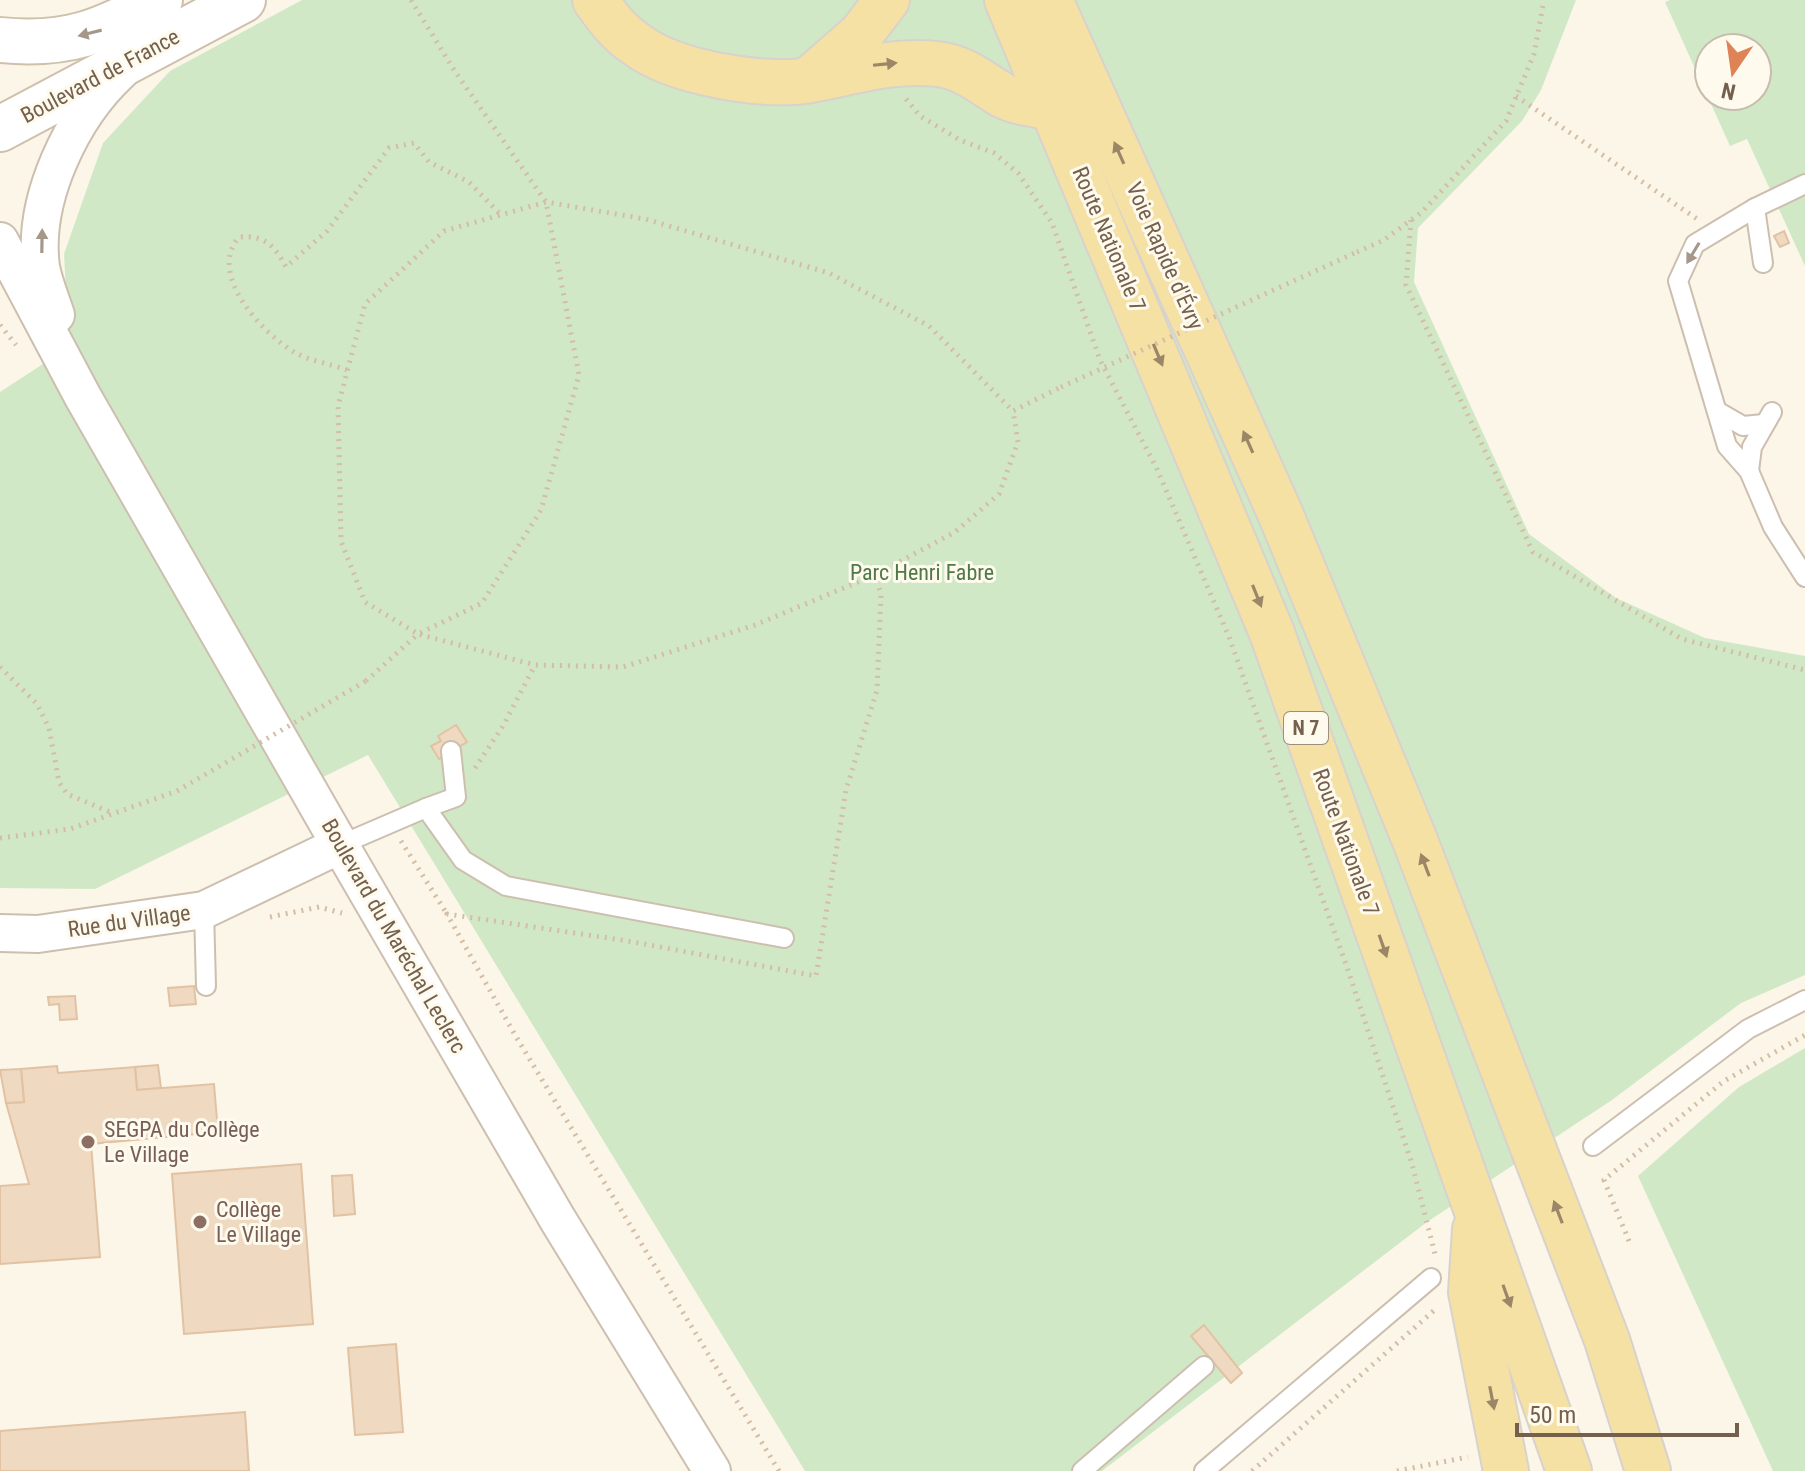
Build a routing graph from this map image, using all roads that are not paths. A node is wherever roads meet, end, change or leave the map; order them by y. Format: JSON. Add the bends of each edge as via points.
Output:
{"nodes":[{"id":1,"x":160,"y":0,"type":"edge"},
{"id":2,"x":243,"y":0,"type":"edge"},
{"id":3,"x":595,"y":0,"type":"edge"},
{"id":4,"x":625,"y":0,"type":"edge"},
{"id":5,"x":887,"y":0,"type":"edge"},
{"id":6,"x":1007,"y":0,"type":"edge"},
{"id":7,"x":1050,"y":0,"type":"edge"},
{"id":8,"x":0,"y":40,"type":"edge"},
{"id":9,"x":145,"y":50,"type":"junction"},
{"id":10,"x":670,"y":59,"type":"junction"},
{"id":11,"x":808,"y":81,"type":"junction"},
{"id":12,"x":1055,"y":108,"type":"junction"},
{"id":13,"x":0,"y":129,"type":"edge"},
{"id":14,"x":1805,"y":184,"type":"edge"},
{"id":15,"x":1755,"y":208,"type":"junction"},
{"id":16,"x":0,"y":241,"type":"edge"},
{"id":17,"x":1763,"y":263,"type":"dead end"},
{"id":18,"x":0,"y":289,"type":"edge"},
{"id":19,"x":83,"y":397,"type":"junction"},
{"id":20,"x":1717,"y":411,"type":"junction"},
{"id":21,"x":1749,"y":471,"type":"junction"},
{"id":22,"x":1805,"y":577,"type":"edge"},
{"id":23,"x":451,"y":751,"type":"dead end"},
{"id":24,"x":426,"y":808,"type":"junction"},
{"id":25,"x":340,"y":845,"type":"junction"},
{"id":26,"x":204,"y":910,"type":"junction"},
{"id":27,"x":0,"y":933,"type":"edge"},
{"id":28,"x":784,"y":938,"type":"dead end"},
{"id":29,"x":206,"y":986,"type":"dead end"},
{"id":30,"x":1805,"y":1000,"type":"edge"},
{"id":31,"x":1593,"y":1146,"type":"dead end"},
{"id":32,"x":1477,"y":1211,"type":"junction"},
{"id":33,"x":1435,"y":1273,"type":"road end"},
{"id":34,"x":1607,"y":1340,"type":"junction"},
{"id":35,"x":1204,"y":1366,"type":"dead end"},
{"id":36,"x":1488,"y":1464,"type":"edge"},
{"id":37,"x":712,"y":1471,"type":"edge"},
{"id":38,"x":1082,"y":1471,"type":"edge"},
{"id":39,"x":1204,"y":1471,"type":"edge"},
{"id":40,"x":1569,"y":1471,"type":"edge"},
{"id":41,"x":1648,"y":1471,"type":"edge"},
{"id":42,"x":1678,"y":1471,"type":"edge"}],
"edges":[{"from":1,"to":8,"type":"main road","name":"Boulevard de France","one_way":true,"via":[[104,30],[65,40]]},
{"from":2,"to":9,"type":"main road","name":"Boulevard de France"},
{"from":3,"to":10,"type":"main road","via":[[613,26],[639,47]]},
{"from":4,"to":10,"type":"main road"},
{"from":5,"to":11,"type":"main road","via":[[861,34]]},
{"from":6,"to":12,"type":"main road","name":"Route Nationale 7","number":"N 7"},
{"from":34,"to":7,"type":"main road","name":"Voie Rapide d'Évry","number":"N 7","one_way":true,"via":[[1414,838],[1280,513]]},
{"from":9,"to":13,"type":"main road","name":"Boulevard de France"},
{"from":19,"to":9,"type":"street","name":"Boulevard du Maréchal Leclerc","one_way":true,"via":[[41,268],[42,228],[71,136],[100,91]]},
{"from":10,"to":11,"type":"main road","via":[[746,82]]},
{"from":11,"to":12,"type":"main road","one_way":true,"via":[[878,64],[941,64],[975,75],[1004,96]]},
{"from":12,"to":32,"type":"main road","name":"Route Nationale 7","number":"N 7","one_way":true,"via":[[1272,633]]},
{"from":14,"to":15,"type":"lane"},
{"from":15,"to":17,"type":"lane"},
{"from":15,"to":20,"type":"lane","one_way":true,"via":[[1695,244],[1678,281]]},
{"from":16,"to":19,"type":"street","name":"Boulevard du Maréchal Leclerc"},
{"from":18,"to":19,"type":"street","name":"Boulevard du Maréchal Leclerc"},
{"from":19,"to":25,"type":"street","name":"Boulevard du Maréchal Leclerc"},
{"from":20,"to":21,"type":"lane","via":[[1727,446]]},
{"from":20,"to":21,"type":"lane","via":[[1743,426],[1768,418],[1752,447]]},
{"from":21,"to":22,"type":"lane","via":[[1773,527]]},
{"from":23,"to":24,"type":"lane","via":[[456,797]]},
{"from":24,"to":25,"type":"lane"},
{"from":24,"to":28,"type":"lane","via":[[463,860],[506,886]]},
{"from":25,"to":26,"type":"street","name":"Rue du Village"},
{"from":25,"to":37,"type":"street","name":"Boulevard du Maréchal Leclerc"},
{"from":26,"to":27,"type":"street","name":"Rue du Village","via":[[38,934]]},
{"from":26,"to":29,"type":"lane"},
{"from":30,"to":31,"type":"lane","via":[[1748,1029]]},
{"from":32,"to":36,"type":"main road","one_way":true,"via":[[1471,1292]]},
{"from":32,"to":40,"type":"main road","name":"Route Nationale 7","number":"N 7","one_way":true},
{"from":33,"to":39,"type":"lane"},
{"from":34,"to":41,"type":"main road","number":"N 7"},
{"from":34,"to":42,"type":"main road","via":[[1645,1384]]},
{"from":35,"to":38,"type":"lane"}]}
